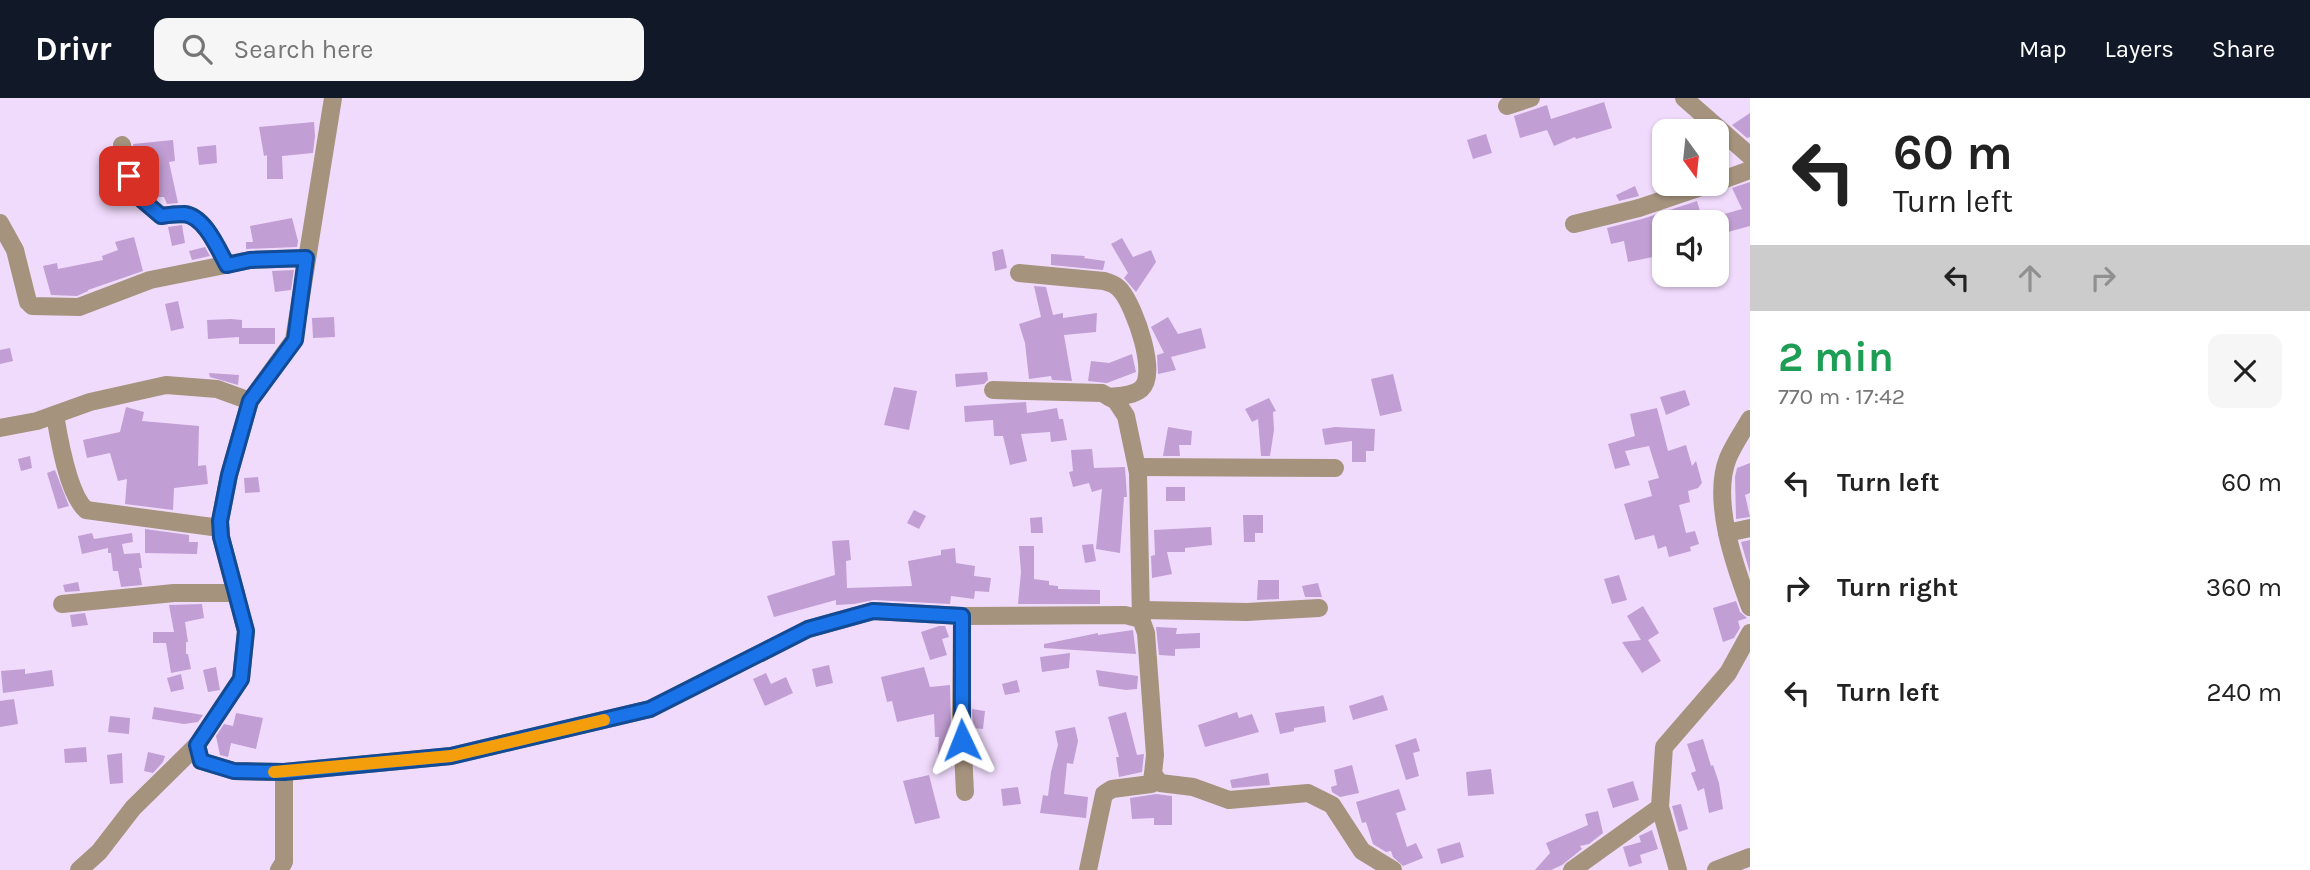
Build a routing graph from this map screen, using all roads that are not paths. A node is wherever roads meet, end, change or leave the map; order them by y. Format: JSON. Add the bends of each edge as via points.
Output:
{"nodes":[{"id":1,"x":333,"y":98,"type":"edge"},
{"id":2,"x":1531,"y":98,"type":"edge"},
{"id":3,"x":1684,"y":98,"type":"edge"},
{"id":4,"x":1507,"y":106,"type":"dead end"},
{"id":5,"x":122,"y":145,"type":"dead end"},
{"id":6,"x":1750,"y":156,"type":"edge"},
{"id":7,"x":1750,"y":170,"type":"edge"},
{"id":8,"x":1729,"y":177,"type":"edge"},
{"id":9,"x":1674,"y":196,"type":"edge"},
{"id":10,"x":0,"y":223,"type":"edge"},
{"id":11,"x":1574,"y":224,"type":"dead end"},
{"id":12,"x":306,"y":258,"type":"junction"},
{"id":13,"x":227,"y":265,"type":"junction"},
{"id":14,"x":1019,"y":272,"type":"dead end"},
{"id":15,"x":993,"y":390,"type":"dead end"},
{"id":16,"x":1109,"y":397,"type":"junction"},
{"id":17,"x":250,"y":401,"type":"junction"},
{"id":18,"x":55,"y":415,"type":"junction"},
{"id":19,"x":1750,"y":419,"type":"edge"},
{"id":20,"x":0,"y":428,"type":"edge"},
{"id":21,"x":1137,"y":467,"type":"junction"},
{"id":22,"x":1335,"y":468,"type":"dead end"},
{"id":23,"x":220,"y":528,"type":"junction"},
{"id":24,"x":1750,"y":528,"type":"edge"},
{"id":25,"x":1727,"y":533,"type":"junction"},
{"id":26,"x":236,"y":593,"type":"junction"},
{"id":27,"x":62,"y":604,"type":"dead end"},
{"id":28,"x":1750,"y":607,"type":"edge"},
{"id":29,"x":1319,"y":608,"type":"dead end"},
{"id":30,"x":1141,"y":615,"type":"junction"},
{"id":31,"x":962,"y":616,"type":"junction"},
{"id":32,"x":1750,"y":633,"type":"edge"},
{"id":33,"x":197,"y":745,"type":"junction"},
{"id":34,"x":284,"y":772,"type":"junction"},
{"id":35,"x":1153,"y":774,"type":"junction"},
{"id":36,"x":965,"y":792,"type":"dead end"},
{"id":37,"x":1660,"y":807,"type":"junction"},
{"id":38,"x":1750,"y":857,"type":"edge"},
{"id":39,"x":86,"y":867,"type":"edge"},
{"id":40,"x":279,"y":870,"type":"edge"},
{"id":41,"x":1088,"y":870,"type":"edge"},
{"id":42,"x":1393,"y":870,"type":"edge"},
{"id":43,"x":1572,"y":870,"type":"edge"},
{"id":44,"x":1678,"y":870,"type":"edge"},
{"id":45,"x":1716,"y":870,"type":"edge"}],
"edges":[{"from":1,"to":12,"type":"street"},
{"from":2,"to":4,"type":"street"},
{"from":3,"to":6,"type":"street"},
{"from":5,"to":13,"type":"street","via":[[140,198],[161,216],[187,214],[199,222]]},
{"from":7,"to":8,"type":"street"},
{"from":9,"to":11,"type":"street"},
{"from":10,"to":13,"type":"street","via":[[15,250],[32,306],[79,307],[150,281]]},
{"from":12,"to":13,"type":"street"},
{"from":12,"to":17,"type":"street","via":[[295,340]]},
{"from":14,"to":16,"type":"street","via":[[1104,281],[1123,293],[1142,338],[1148,372],[1141,389]]},
{"from":15,"to":16,"type":"street","via":[[1082,391]]},
{"from":16,"to":21,"type":"street","via":[[1126,416]]},
{"from":17,"to":18,"type":"street","via":[[217,389],[166,386],[90,402]]},
{"from":17,"to":23,"type":"street"},
{"from":18,"to":20,"type":"street"},
{"from":18,"to":23,"type":"street","via":[[75,492],[86,510]]},
{"from":19,"to":25,"type":"street","via":[[1728,459],[1723,493]]},
{"from":21,"to":22,"type":"street"},
{"from":21,"to":30,"type":"street"},
{"from":23,"to":26,"type":"street"},
{"from":24,"to":25,"type":"street"},
{"from":25,"to":28,"type":"street"},
{"from":26,"to":27,"type":"street","via":[[174,593]]},
{"from":26,"to":33,"type":"street","via":[[246,631],[241,679]]},
{"from":29,"to":30,"type":"street"},
{"from":30,"to":31,"type":"street"},
{"from":30,"to":35,"type":"street","via":[[1146,633]]},
{"from":31,"to":34,"type":"street","via":[[873,611],[808,629],[650,709],[451,756]]},
{"from":31,"to":36,"type":"street"},
{"from":32,"to":37,"type":"street","via":[[1728,673],[1664,747]]},
{"from":33,"to":34,"type":"street","via":[[201,761],[234,771]]},
{"from":33,"to":39,"type":"street","via":[[133,808]]},
{"from":34,"to":40,"type":"street","via":[[284,862]]},
{"from":35,"to":41,"type":"street","via":[[1151,784],[1104,794]]},
{"from":35,"to":42,"type":"street","via":[[1160,783],[1193,787],[1229,800],[1308,793],[1332,805],[1362,851]]},
{"from":37,"to":43,"type":"street"},
{"from":37,"to":44,"type":"street"},
{"from":38,"to":45,"type":"street"}]}
